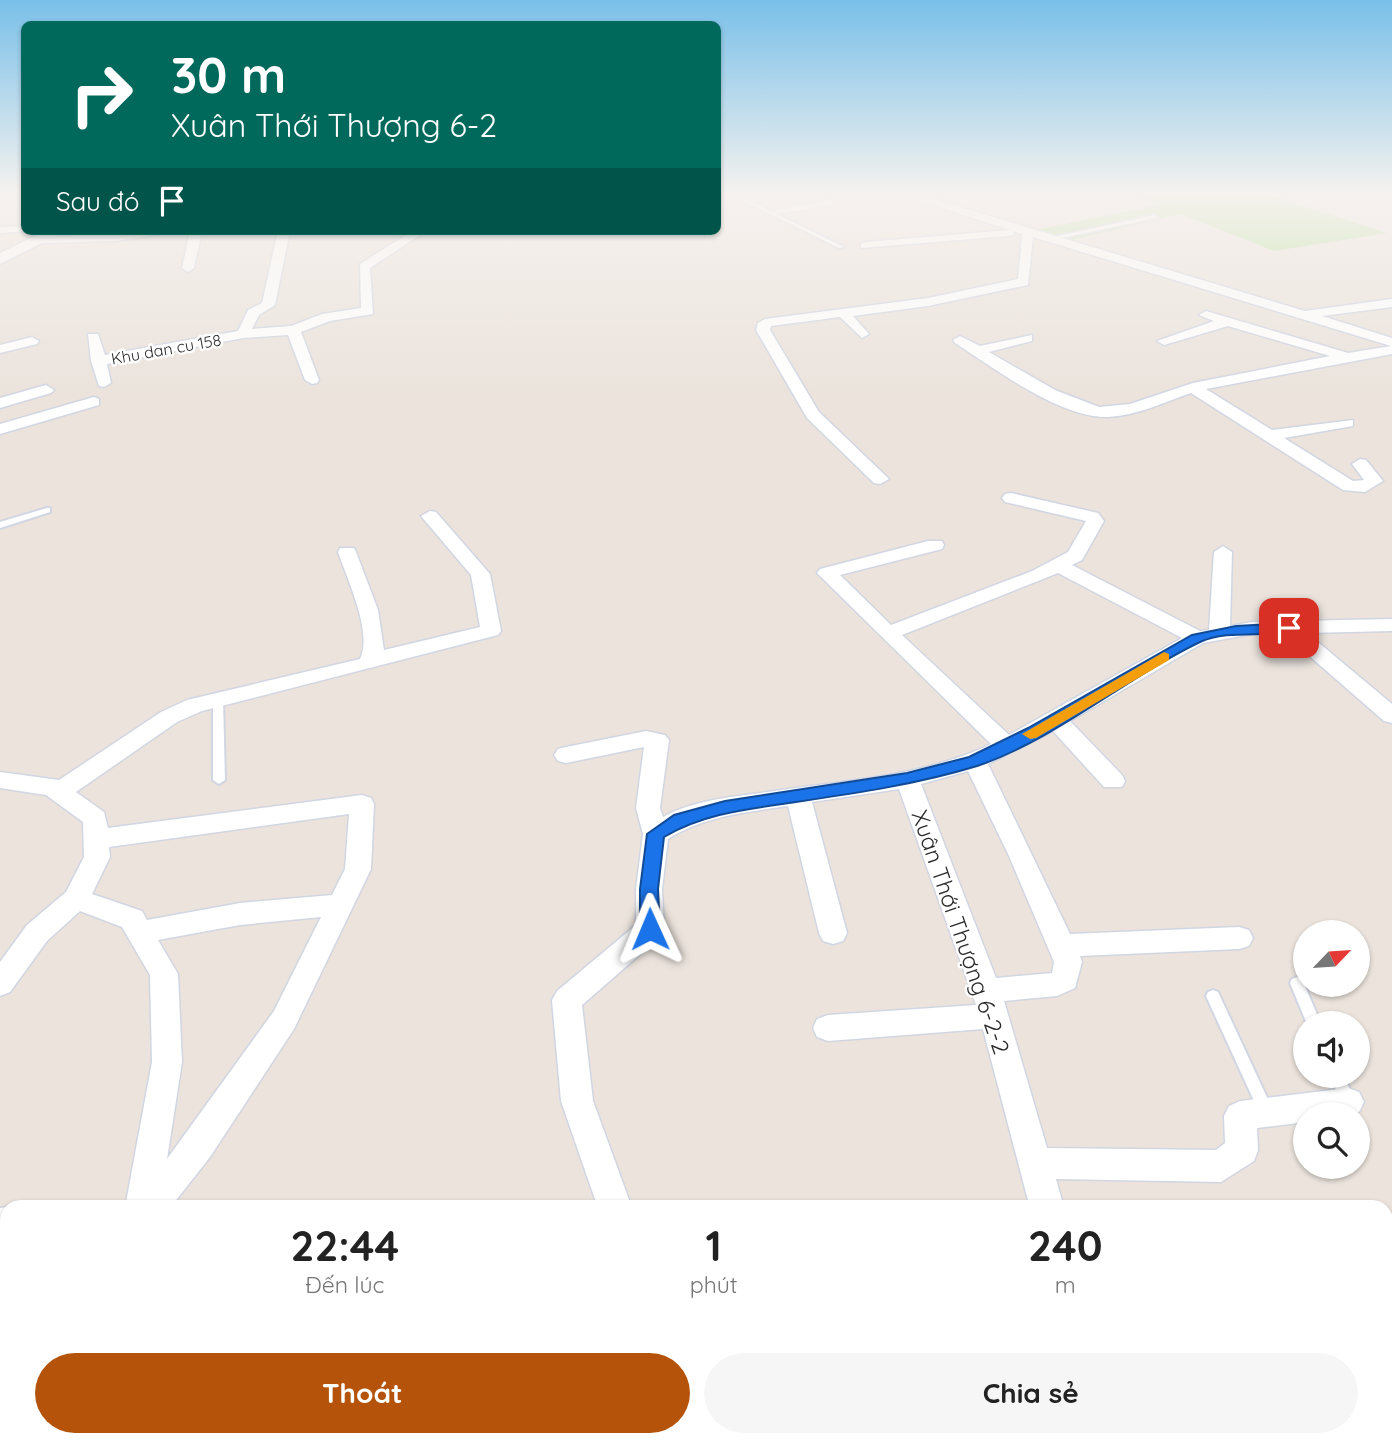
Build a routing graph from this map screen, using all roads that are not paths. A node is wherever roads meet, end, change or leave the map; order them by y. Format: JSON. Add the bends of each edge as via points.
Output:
{"nodes":[{"id":1,"x":190,"y":260,"type":"edge"},
{"id":2,"x":278,"y":260,"type":"edge"},
{"id":3,"x":376,"y":260,"type":"edge"},
{"id":4,"x":1024,"y":260,"type":"edge"},
{"id":5,"x":1115,"y":260,"type":"edge"},
{"id":6,"x":188,"y":268,"type":"dead end"},
{"id":7,"x":1392,"y":303,"type":"edge"},
{"id":8,"x":844,"y":314,"type":"junction"},
{"id":9,"x":1206,"y":314,"type":"dead end"},
{"id":10,"x":1300,"y":315,"type":"junction"},
{"id":11,"x":1229,"y":321,"type":"junction"},
{"id":12,"x":168,"y":328,"type":"dead end"},
{"id":13,"x":293,"y":330,"type":"junction"},
{"id":14,"x":243,"y":334,"type":"junction"},
{"id":15,"x":862,"y":334,"type":"dead end"},
{"id":16,"x":93,"y":337,"type":"dead end"},
{"id":17,"x":1027,"y":338,"type":"dead end"},
{"id":18,"x":960,"y":340,"type":"dead end"},
{"id":19,"x":33,"y":341,"type":"dead end"},
{"id":20,"x":1164,"y":341,"type":"dead end"},
{"id":21,"x":1392,"y":342,"type":"edge"},
{"id":22,"x":173,"y":347,"type":"junction"},
{"id":23,"x":0,"y":349,"type":"edge"},
{"id":24,"x":1392,"y":350,"type":"edge"},
{"id":25,"x":978,"y":351,"type":"junction"},
{"id":26,"x":1348,"y":357,"type":"junction"},
{"id":27,"x":99,"y":361,"type":"junction"},
{"id":28,"x":313,"y":380,"type":"dead end"},
{"id":29,"x":104,"y":383,"type":"dead end"},
{"id":30,"x":1193,"y":387,"type":"junction"},
{"id":31,"x":46,"y":390,"type":"dead end"},
{"id":32,"x":94,"y":402,"type":"dead end"},
{"id":33,"x":0,"y":403,"type":"edge"},
{"id":34,"x":1347,"y":423,"type":"dead end"},
{"id":35,"x":0,"y":429,"type":"edge"},
{"id":36,"x":1267,"y":436,"type":"junction"},
{"id":37,"x":1360,"y":464,"type":"dead end"},
{"id":38,"x":1392,"y":475,"type":"edge"},
{"id":39,"x":1374,"y":478,"type":"junction"},
{"id":40,"x":880,"y":479,"type":"dead end"},
{"id":41,"x":1011,"y":498,"type":"dead end"},
{"id":42,"x":47,"y":510,"type":"dead end"},
{"id":43,"x":430,"y":516,"type":"dead end"},
{"id":44,"x":0,"y":525,"type":"edge"},
{"id":45,"x":935,"y":545,"type":"dead end"},
{"id":46,"x":347,"y":552,"type":"dead end"},
{"id":47,"x":1223,"y":552,"type":"dead end"},
{"id":48,"x":1058,"y":565,"type":"junction"},
{"id":49,"x":1392,"y":625,"type":"edge"},
{"id":50,"x":1289,"y":628,"type":"junction"},
{"id":51,"x":888,"y":633,"type":"junction"},
{"id":52,"x":1208,"y":635,"type":"junction"},
{"id":53,"x":373,"y":659,"type":"junction"},
{"id":54,"x":218,"y":699,"type":"junction"},
{"id":55,"x":1392,"y":716,"type":"edge"},
{"id":56,"x":1055,"y":719,"type":"junction"},
{"id":57,"x":1006,"y":745,"type":"junction"},
{"id":58,"x":566,"y":755,"type":"dead end"},
{"id":59,"x":975,"y":761,"type":"junction"},
{"id":60,"x":1,"y":779,"type":"edge"},
{"id":61,"x":907,"y":779,"type":"junction"},
{"id":62,"x":219,"y":780,"type":"dead end"},
{"id":63,"x":1113,"y":781,"type":"dead end"},
{"id":64,"x":59,"y":792,"type":"junction"},
{"id":65,"x":798,"y":796,"type":"junction"},
{"id":66,"x":656,"y":834,"type":"junction"},
{"id":67,"x":96,"y":839,"type":"junction"},
{"id":68,"x":76,"y":899,"type":"junction"},
{"id":69,"x":342,"y":905,"type":"junction"},
{"id":70,"x":140,"y":933,"type":"junction"},
{"id":71,"x":833,"y":933,"type":"dead end"},
{"id":72,"x":1239,"y":938,"type":"dead end"},
{"id":73,"x":1062,"y":946,"type":"junction"},
{"id":74,"x":0,"y":984,"type":"edge"},
{"id":75,"x":1213,"y":996,"type":"dead end"},
{"id":76,"x":991,"y":1004,"type":"junction"},
{"id":77,"x":828,"y":1028,"type":"dead end"},
{"id":78,"x":1342,"y":1089,"type":"edge"},
{"id":79,"x":1266,"y":1112,"type":"junction"},
{"id":80,"x":1035,"y":1163,"type":"junction"},
{"id":81,"x":143,"y":1200,"type":"edge"},
{"id":82,"x":154,"y":1200,"type":"edge"},
{"id":83,"x":612,"y":1200,"type":"edge"},
{"id":84,"x":1045,"y":1200,"type":"edge"}],
"edges":[{"from":1,"to":6,"type":"street"},
{"from":2,"to":14,"type":"street","name":"Khu dan cu 158","via":[[268,305],[253,313]]},
{"from":3,"to":13,"type":"street","via":[[364,267],[368,311],[327,317]]},
{"from":4,"to":8,"type":"street","via":[[1024,282]]},
{"from":5,"to":10,"type":"street"},
{"from":7,"to":10,"type":"street"},
{"from":8,"to":15,"type":"street"},
{"from":8,"to":40,"type":"street","via":[[779,320],[765,323],[763,330],[813,415]]},
{"from":9,"to":11,"type":"street"},
{"from":10,"to":21,"type":"street"},
{"from":11,"to":20,"type":"street"},
{"from":11,"to":26,"type":"street"},
{"from":12,"to":22,"type":"street"},
{"from":13,"to":14,"type":"street"},
{"from":13,"to":28,"type":"street"},
{"from":14,"to":22,"type":"street","name":"Khu dan cu 158"},
{"from":16,"to":27,"type":"street"},
{"from":17,"to":25,"type":"street"},
{"from":18,"to":25,"type":"street"},
{"from":19,"to":23,"type":"street"},
{"from":22,"to":27,"type":"street","name":"Khu dan cu 158"},
{"from":24,"to":26,"type":"street"},
{"from":25,"to":30,"type":"street","via":[[1016,375],[1097,412],[1117,411]]},
{"from":26,"to":30,"type":"street"},
{"from":27,"to":29,"type":"street"},
{"from":30,"to":36,"type":"street"},
{"from":31,"to":33,"type":"street"},
{"from":32,"to":35,"type":"street"},
{"from":34,"to":36,"type":"street"},
{"from":36,"to":39,"type":"street","via":[[1349,486],[1365,487]]},
{"from":37,"to":39,"type":"street"},
{"from":38,"to":39,"type":"street"},
{"from":41,"to":48,"type":"street","via":[[1095,521],[1075,556]]},
{"from":42,"to":44,"type":"lane"},
{"from":43,"to":53,"type":"street","via":[[480,575],[491,631]]},
{"from":45,"to":51,"type":"street","via":[[827,573]]},
{"from":46,"to":53,"type":"street","via":[[374,631]]},
{"from":47,"to":52,"type":"street"},
{"from":48,"to":51,"type":"street"},
{"from":48,"to":52,"type":"street"},
{"from":49,"to":50,"type":"street"},
{"from":50,"to":52,"type":"street"},
{"from":50,"to":55,"type":"street"},
{"from":51,"to":57,"type":"street"},
{"from":52,"to":56,"type":"street"},
{"from":53,"to":54,"type":"street","via":[[361,667]]},
{"from":54,"to":62,"type":"lane"},
{"from":54,"to":64,"type":"street","via":[[169,717]]},
{"from":56,"to":57,"type":"street"},
{"from":56,"to":63,"type":"street"},
{"from":57,"to":59,"type":"street"},
{"from":58,"to":66,"type":"street","via":[[657,740],[648,808]]},
{"from":59,"to":61,"type":"street"},
{"from":59,"to":73,"type":"street"},
{"from":60,"to":64,"type":"street","via":[[51,786]]},
{"from":61,"to":65,"type":"street"},
{"from":61,"to":76,"type":"street","name":"Xuân Thới Thượng 6-2-2"},
{"from":64,"to":67,"type":"street","via":[[95,818]]},
{"from":65,"to":66,"type":"street","via":[[680,819]]},
{"from":65,"to":71,"type":"street"},
{"from":66,"to":83,"type":"street","via":[[649,889],[650,929],[567,1000],[577,1101]]},
{"from":67,"to":68,"type":"street","via":[[97,857]]},
{"from":67,"to":69,"type":"street","via":[[362,804],[358,869]]},
{"from":68,"to":70,"type":"street","via":[[132,919]]},
{"from":68,"to":74,"type":"street","via":[[37,933]]},
{"from":69,"to":70,"type":"street","via":[[264,909]]},
{"from":69,"to":82,"type":"street","via":[[284,1020],[198,1146]]},
{"from":70,"to":81,"type":"street","via":[[164,974],[167,1062]]},
{"from":72,"to":73,"type":"street"},
{"from":73,"to":76,"type":"street","via":[[1068,962],[1065,980]]},
{"from":75,"to":79,"type":"lane"},
{"from":76,"to":77,"type":"street"},
{"from":76,"to":80,"type":"street","name":"Xuân Thới Thượng 6-2-2"},
{"from":78,"to":79,"type":"street"},
{"from":79,"to":80,"type":"street","via":[[1240,1116],[1242,1150],[1221,1166]]},
{"from":80,"to":84,"type":"street","name":"Xuân Thới Thượng 6-2-2"}]}
